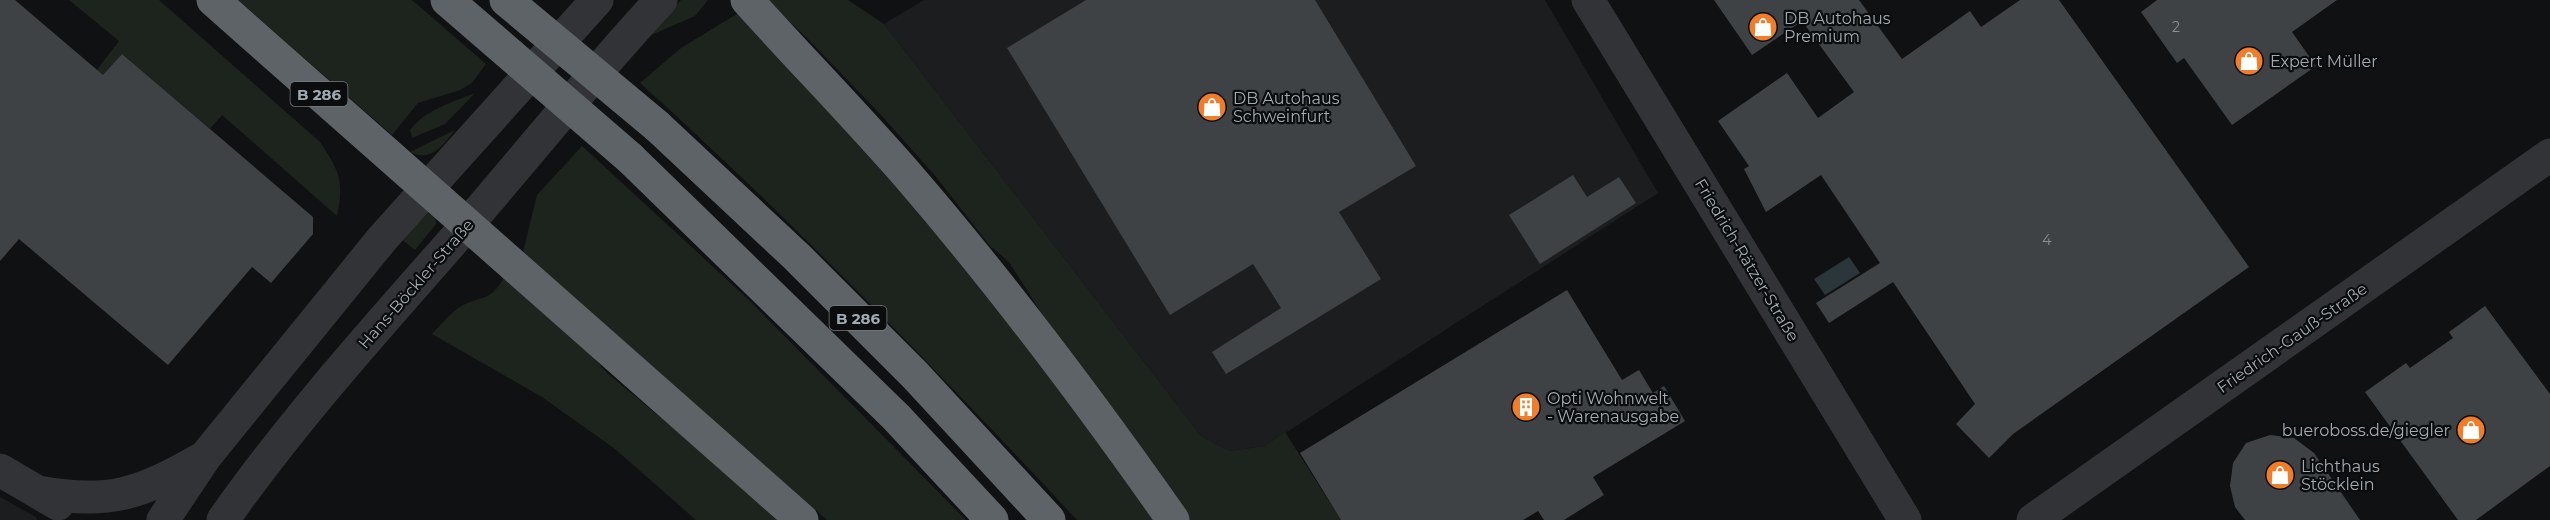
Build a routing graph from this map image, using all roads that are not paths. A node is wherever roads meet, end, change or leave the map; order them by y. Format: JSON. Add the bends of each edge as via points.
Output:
{"nodes":[{"id":1,"x":213,"y":0,"type":"edge"},
{"id":2,"x":447,"y":0,"type":"edge"},
{"id":3,"x":506,"y":0,"type":"edge"},
{"id":4,"x":661,"y":0,"type":"edge"},
{"id":5,"x":747,"y":0,"type":"edge"},
{"id":6,"x":1588,"y":0,"type":"edge"},
{"id":7,"x":592,"y":5,"type":"edge"},
{"id":8,"x":2550,"y":155,"type":"edge"},
{"id":9,"x":426,"y":187,"type":"junction"},
{"id":10,"x":468,"y":224,"type":"junction"},
{"id":11,"x":205,"y":457,"type":"junction"},
{"id":12,"x":0,"y":470,"type":"edge"},
{"id":13,"x":38,"y":492,"type":"junction"},
{"id":14,"x":57,"y":520,"type":"edge"},
{"id":15,"x":85,"y":520,"type":"edge"},
{"id":16,"x":163,"y":520,"type":"edge"},
{"id":17,"x":223,"y":520,"type":"edge"},
{"id":18,"x":802,"y":520,"type":"edge"},
{"id":19,"x":992,"y":520,"type":"edge"},
{"id":20,"x":1048,"y":520,"type":"edge"},
{"id":21,"x":1173,"y":520,"type":"edge"},
{"id":22,"x":1905,"y":520,"type":"edge"},
{"id":23,"x":2033,"y":520,"type":"edge"}],
"edges":[{"from":1,"to":9,"type":"highway","number":"B 286"},
{"from":2,"to":19,"type":"highway","number":"B 286","bridge":true,"via":[[630,158],[896,417]]},
{"from":3,"to":20,"type":"highway","number":"B 286","bridge":true,"via":[[657,126],[796,257],[881,341]]},
{"from":4,"to":10,"type":"street","name":"Hans-Böckler-Straße"},
{"from":5,"to":21,"type":"highway","via":[[911,179],[992,277]]},
{"from":6,"to":22,"type":"street","name":"Friedrich-Rätzer-Straße"},
{"from":7,"to":9,"type":"street"},
{"from":8,"to":23,"type":"street","name":"Friedrich-Gauß-Straße"},
{"from":9,"to":10,"type":"highway","number":"B 286"},
{"from":9,"to":11,"type":"street"},
{"from":10,"to":17,"type":"street","name":"Hans-Böckler-Straße","via":[[368,337]]},
{"from":10,"to":18,"type":"highway"},
{"from":11,"to":13,"type":"street","via":[[160,483],[105,499],[74,499]]},
{"from":11,"to":16,"type":"street"},
{"from":12,"to":13,"type":"street"},
{"from":13,"to":14,"type":"street"},
{"from":13,"to":15,"type":"street"}]}
